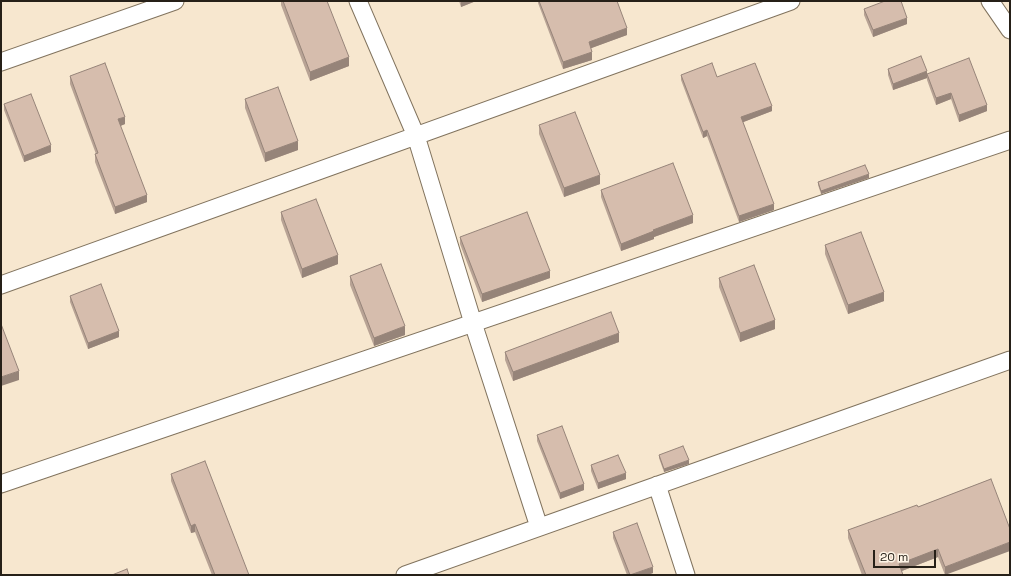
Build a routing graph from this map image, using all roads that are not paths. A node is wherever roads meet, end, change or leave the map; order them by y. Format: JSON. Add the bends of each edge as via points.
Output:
{"nodes":[{"id":1,"x":175,"y":1,"type":"edge"},
{"id":2,"x":358,"y":1,"type":"edge"},
{"id":3,"x":791,"y":1,"type":"edge"},
{"id":4,"x":990,"y":1,"type":"edge"},
{"id":5,"x":1010,"y":30,"type":"edge"},
{"id":6,"x":1,"y":62,"type":"edge"},
{"id":7,"x":416,"y":136,"type":"junction"},
{"id":8,"x":1010,"y":140,"type":"edge"},
{"id":9,"x":1,"y":285,"type":"edge"},
{"id":10,"x":473,"y":323,"type":"junction"},
{"id":11,"x":1010,"y":360,"type":"edge"},
{"id":12,"x":1,"y":484,"type":"edge"},
{"id":13,"x":657,"y":485,"type":"junction"},
{"id":14,"x":539,"y":527,"type":"junction"},
{"id":15,"x":405,"y":575,"type":"edge"},
{"id":16,"x":686,"y":575,"type":"edge"}],
"edges":[{"from":1,"to":6,"type":"street"},
{"from":2,"to":7,"type":"street"},
{"from":3,"to":7,"type":"street"},
{"from":4,"to":5,"type":"street"},
{"from":7,"to":9,"type":"street"},
{"from":7,"to":10,"type":"street"},
{"from":8,"to":10,"type":"street"},
{"from":10,"to":12,"type":"street"},
{"from":10,"to":14,"type":"street"},
{"from":11,"to":13,"type":"street"},
{"from":13,"to":14,"type":"street"},
{"from":13,"to":16,"type":"street"},
{"from":14,"to":15,"type":"street"}]}
